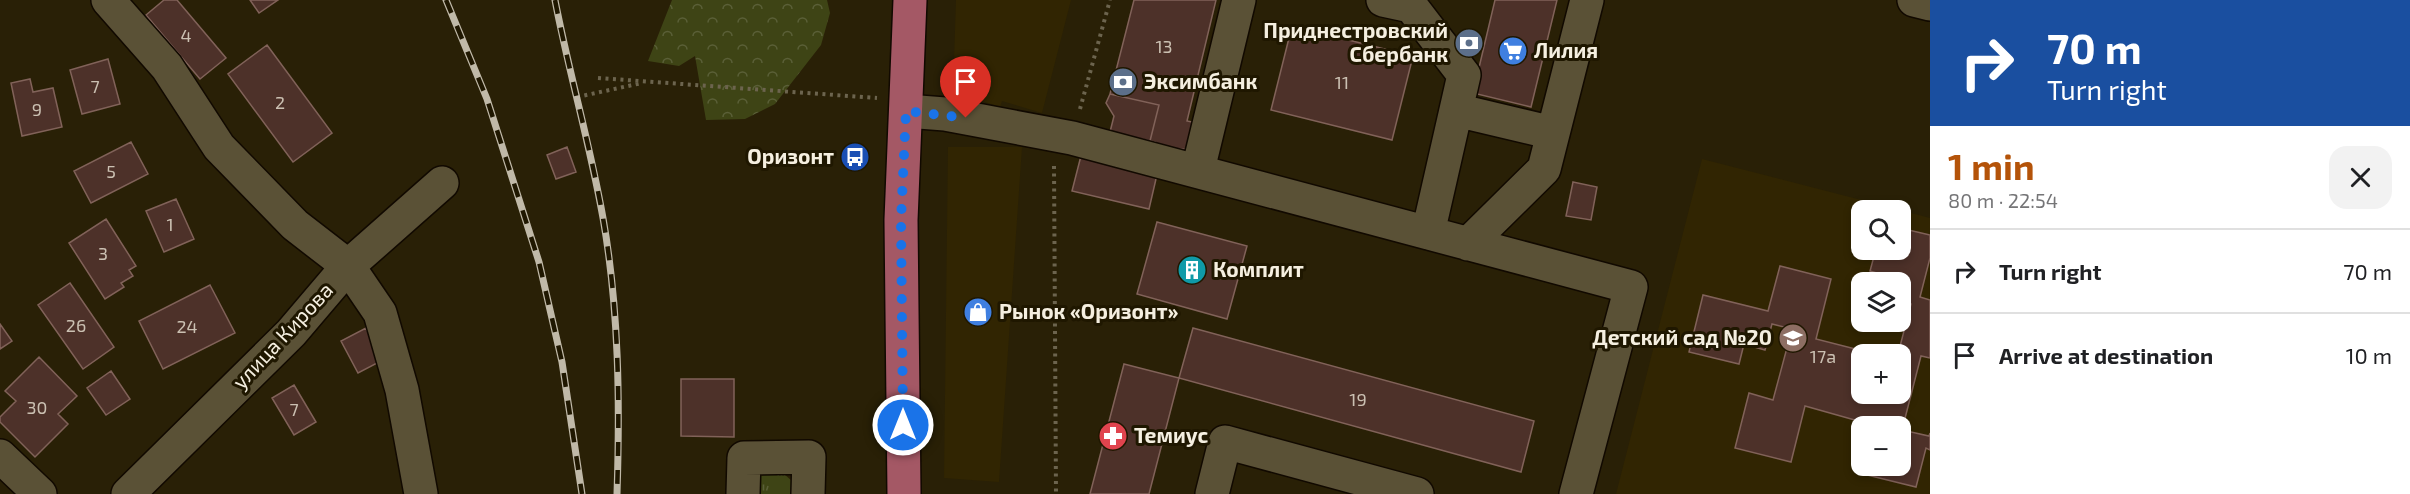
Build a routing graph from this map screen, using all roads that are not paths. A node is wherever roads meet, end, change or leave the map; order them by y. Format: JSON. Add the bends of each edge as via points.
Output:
{"nodes":[{"id":1,"x":108,"y":0,"type":"edge"},
{"id":2,"x":910,"y":0,"type":"edge"},
{"id":3,"x":1239,"y":0,"type":"edge"},
{"id":4,"x":1383,"y":0,"type":"edge"},
{"id":5,"x":1587,"y":0,"type":"edge"},
{"id":6,"x":1914,"y":0,"type":"edge"},
{"id":7,"x":1930,"y":4,"type":"edge"},
{"id":8,"x":892,"y":105,"type":"junction"},
{"id":9,"x":1456,"y":110,"type":"junction"},
{"id":10,"x":1554,"y":133,"type":"junction"},
{"id":11,"x":1198,"y":170,"type":"junction"},
{"id":12,"x":442,"y":183,"type":"dead end"},
{"id":13,"x":1428,"y":233,"type":"junction"},
{"id":14,"x":1468,"y":244,"type":"junction"},
{"id":15,"x":348,"y":266,"type":"junction"},
{"id":16,"x":0,"y":456,"type":"edge"},
{"id":17,"x":40,"y":494,"type":"edge"},
{"id":18,"x":128,"y":494,"type":"edge"},
{"id":19,"x":420,"y":494,"type":"edge"},
{"id":20,"x":743,"y":494,"type":"edge"},
{"id":21,"x":808,"y":494,"type":"edge"},
{"id":22,"x":904,"y":494,"type":"edge"},
{"id":23,"x":1212,"y":494,"type":"edge"},
{"id":24,"x":1417,"y":494,"type":"edge"},
{"id":25,"x":1576,"y":494,"type":"edge"}],
"edges":[{"from":1,"to":15,"type":"street","via":[[167,67],[219,147],[295,225]]},
{"from":2,"to":8,"type":"main road"},
{"from":3,"to":11,"type":"street"},
{"from":4,"to":9,"type":"street","via":[[1411,6],[1464,75]]},
{"from":5,"to":10,"type":"street"},
{"from":6,"to":7,"type":"street"},
{"from":8,"to":11,"type":"street","via":[[1072,138]]},
{"from":8,"to":22,"type":"main road","via":[[901,220]]},
{"from":9,"to":10,"type":"street"},
{"from":9,"to":13,"type":"street"},
{"from":10,"to":14,"type":"street","via":[[1544,169]]},
{"from":11,"to":13,"type":"street"},
{"from":12,"to":15,"type":"street","name":"улица Кирова"},
{"from":13,"to":14,"type":"street"},
{"from":14,"to":25,"type":"street","via":[[1631,286]]},
{"from":15,"to":18,"type":"street","name":"улица Кирова","via":[[291,333]]},
{"from":15,"to":19,"type":"street","via":[[380,313],[402,390]]},
{"from":16,"to":17,"type":"street"},
{"from":20,"to":21,"type":"street","via":[[744,458],[809,457]]},
{"from":23,"to":24,"type":"street","via":[[1225,442]]}]}
